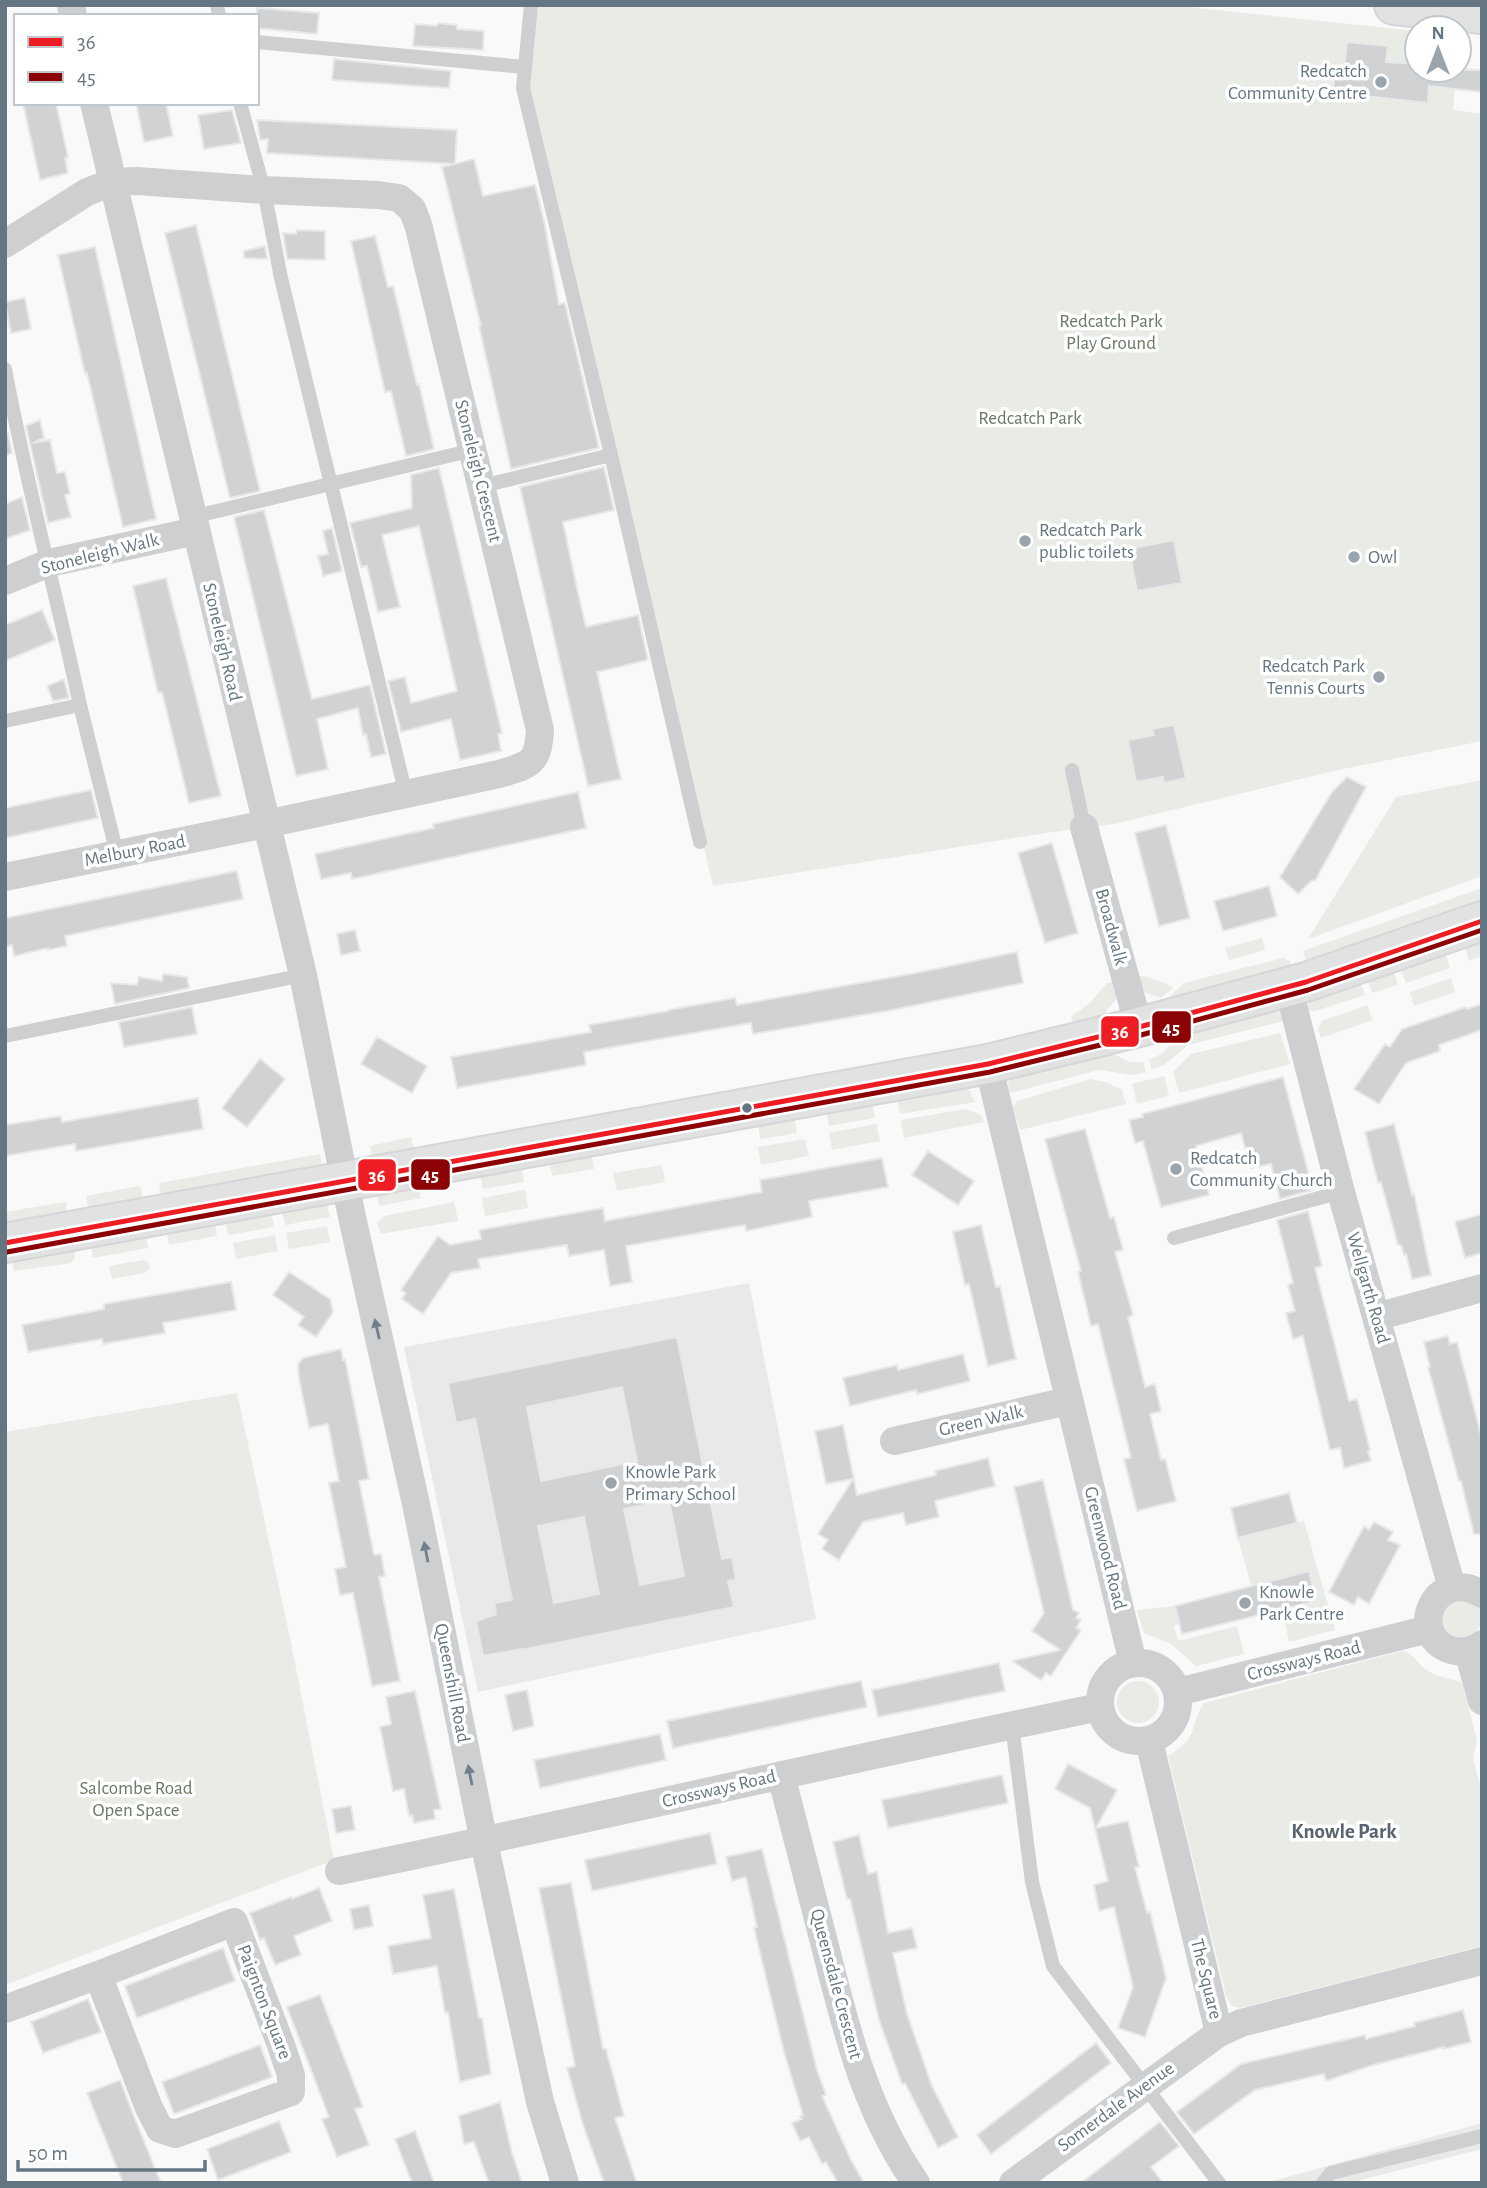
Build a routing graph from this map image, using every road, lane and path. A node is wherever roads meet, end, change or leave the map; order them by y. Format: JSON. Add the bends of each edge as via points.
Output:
{"nodes":[{"id":1,"x":531,"y":5,"type":"edge"},
{"id":2,"x":1394,"y":5,"type":"edge"},
{"id":3,"x":1482,"y":14,"type":"edge"},
{"id":4,"x":259,"y":42,"type":"edge"},
{"id":5,"x":525,"y":67,"type":"junction"},
{"id":6,"x":94,"y":105,"type":"edge"},
{"id":7,"x":241,"y":105,"type":"edge"},
{"id":8,"x":113,"y":182,"type":"junction"},
{"id":9,"x":264,"y":190,"type":"junction"},
{"id":10,"x":5,"y":244,"type":"edge"},
{"id":11,"x":5,"y":369,"type":"edge"},
{"id":12,"x":10,"y":422,"type":"edge"},
{"id":13,"x":473,"y":450,"type":"junction"},
{"id":14,"x":611,"y":455,"type":"junction"},
{"id":15,"x":330,"y":484,"type":"junction"},
{"id":16,"x":482,"y":486,"type":"junction"},
{"id":17,"x":194,"y":524,"type":"junction"},
{"id":18,"x":49,"y":563,"type":"junction"},
{"id":19,"x":5,"y":581,"type":"edge"},
{"id":20,"x":80,"y":705,"type":"junction"},
{"id":21,"x":5,"y":721,"type":"edge"},
{"id":22,"x":1072,"y":770,"type":"dead end"},
{"id":23,"x":407,"y":795,"type":"junction"},
{"id":24,"x":265,"y":824,"type":"junction"},
{"id":25,"x":1084,"y":827,"type":"joint"},
{"id":26,"x":700,"y":842,"type":"dead end"},
{"id":27,"x":117,"y":854,"type":"junction"},
{"id":28,"x":5,"y":877,"type":"edge"},
{"id":29,"x":1482,"y":920,"type":"edge"},
{"id":30,"x":303,"y":975,"type":"junction"},
{"id":31,"x":1288,"y":986,"type":"junction"},
{"id":32,"x":1139,"y":1027,"type":"junction"},
{"id":33,"x":5,"y":1036,"type":"edge"},
{"id":34,"x":988,"y":1065,"type":"junction"},
{"id":35,"x":345,"y":1181,"type":"junction"},
{"id":36,"x":1341,"y":1192,"type":"junction"},
{"id":37,"x":1174,"y":1238,"type":"dead end"},
{"id":38,"x":5,"y":1243,"type":"edge"},
{"id":39,"x":1482,"y":1288,"type":"edge"},
{"id":40,"x":1376,"y":1317,"type":"junction"},
{"id":41,"x":1068,"y":1401,"type":"junction"},
{"id":42,"x":894,"y":1441,"type":"dead end"},
{"id":43,"x":1452,"y":1588,"type":"junction"},
{"id":44,"x":1482,"y":1594,"type":"edge"},
{"id":45,"x":1430,"y":1629,"type":"junction"},
{"id":46,"x":1475,"y":1647,"type":"edge"},
{"id":47,"x":1133,"y":1663,"type":"junction"},
{"id":48,"x":1178,"y":1692,"type":"junction"},
{"id":49,"x":1482,"y":1701,"type":"edge"},
{"id":50,"x":1100,"y":1707,"type":"junction"},
{"id":51,"x":1012,"y":1725,"type":"junction"},
{"id":52,"x":1149,"y":1741,"type":"junction"},
{"id":53,"x":782,"y":1775,"type":"junction"},
{"id":54,"x":484,"y":1842,"type":"junction"},
{"id":55,"x":339,"y":1871,"type":"dead end"},
{"id":56,"x":1482,"y":1961,"type":"edge"},
{"id":57,"x":98,"y":1975,"type":"junction"},
{"id":58,"x":7,"y":2008,"type":"edge"},
{"id":59,"x":1219,"y":2033,"type":"junction"},
{"id":60,"x":1145,"y":2085,"type":"junction"},
{"id":61,"x":1482,"y":2136,"type":"edge"},
{"id":62,"x":565,"y":2183,"type":"edge"},
{"id":63,"x":916,"y":2183,"type":"edge"},
{"id":64,"x":1013,"y":2183,"type":"edge"},
{"id":65,"x":1219,"y":2183,"type":"edge"},
{"id":66,"x":1323,"y":2183,"type":"edge"}],
"edges":[{"from":1,"to":5,"type":"lane"},
{"from":2,"to":3,"type":"street"},
{"from":4,"to":5,"type":"lane"},
{"from":5,"to":14,"type":"lane","via":[[523,88]]},
{"from":6,"to":8,"type":"street","name":"Stoneleigh Road"},
{"from":7,"to":9,"type":"lane"},
{"from":8,"to":9,"type":"street","name":"Stoneleigh Crescent"},
{"from":8,"to":10,"type":"street","via":[[87,192]]},
{"from":8,"to":17,"type":"street","name":"Stoneleigh Road"},
{"from":9,"to":13,"type":"street","name":"Stoneleigh Crescent","via":[[378,195],[399,198],[412,209]]},
{"from":9,"to":15,"type":"lane"},
{"from":11,"to":12,"type":"lane"},
{"from":12,"to":18,"type":"lane"},
{"from":13,"to":15,"type":"lane"},
{"from":13,"to":16,"type":"street","name":"Stoneleigh Crescent"},
{"from":14,"to":16,"type":"lane"},
{"from":14,"to":26,"type":"lane"},
{"from":15,"to":17,"type":"lane"},
{"from":15,"to":23,"type":"lane"},
{"from":16,"to":23,"type":"street","name":"Stoneleigh Crescent","via":[[540,730],[539,745],[535,758],[523,767]]},
{"from":17,"to":18,"type":"street","name":"Stoneleigh Walk"},
{"from":17,"to":24,"type":"street","name":"Stoneleigh Road"},
{"from":18,"to":19,"type":"street","name":"Stoneleigh Walk"},
{"from":18,"to":20,"type":"lane"},
{"from":20,"to":21,"type":"lane"},
{"from":20,"to":27,"type":"lane"},
{"from":22,"to":25,"type":"lane"},
{"from":23,"to":24,"type":"street","name":"Stoneleigh Crescent"},
{"from":24,"to":27,"type":"street","name":"Melbury Road"},
{"from":24,"to":30,"type":"street","name":"Stoneleigh Road"},
{"from":25,"to":32,"type":"street","name":"Broadwalk"},
{"from":27,"to":28,"type":"street","name":"Melbury Road"},
{"from":29,"to":31,"type":"street"},
{"from":30,"to":33,"type":"lane"},
{"from":30,"to":35,"type":"street","name":"Stoneleigh Road"},
{"from":31,"to":32,"type":"street"},
{"from":31,"to":36,"type":"street","name":"Wellgarth Road"},
{"from":32,"to":34,"type":"street"},
{"from":34,"to":35,"type":"street"},
{"from":34,"to":41,"type":"street","name":"Greenwood Road"},
{"from":35,"to":38,"type":"street"},
{"from":54,"to":35,"type":"street","name":"Queenshill Road","one_way":true},
{"from":36,"to":37,"type":"lane"},
{"from":36,"to":40,"type":"street","name":"Wellgarth Road"},
{"from":39,"to":40,"type":"street"},
{"from":40,"to":43,"type":"street","name":"Wellgarth Road"},
{"from":41,"to":42,"type":"street","name":"Green Walk"},
{"from":41,"to":47,"type":"street","name":"Greenwood Road","via":[[1109,1546]]},
{"from":43,"to":44,"type":"street","via":[[1462,1586]]},
{"from":43,"to":45,"type":"street","via":[[1442,1592],[1430,1608]]},
{"from":45,"to":46,"type":"street","via":[[1444,1647],[1455,1651]]},
{"from":45,"to":48,"type":"street","name":"Crossways Road"},
{"from":46,"to":49,"type":"street"},
{"from":47,"to":48,"type":"street","via":[[1161,1669]]},
{"from":47,"to":50,"type":"street","via":[[1104,1684]]},
{"from":48,"to":52,"type":"street","via":[[1179,1705],[1170,1728]]},
{"from":50,"to":51,"type":"street","name":"Crossways Road"},
{"from":50,"to":52,"type":"street","via":[[1105,1723],[1117,1735]]},
{"from":51,"to":53,"type":"street","name":"Crossways Road"},
{"from":51,"to":60,"type":"lane","via":[[1032,1882],[1053,1966]]},
{"from":52,"to":59,"type":"street","name":"The Square"},
{"from":53,"to":54,"type":"street","name":"Crossways Road"},
{"from":53,"to":63,"type":"street","name":"Queensdale Crescent","via":[[851,2046],[871,2102]]},
{"from":54,"to":55,"type":"street","name":"Crossways Road"},
{"from":54,"to":62,"type":"street","name":"Queenshill Road","via":[[540,2102]]},
{"from":56,"to":59,"type":"street","name":"The Square","via":[[1241,2023]]},
{"from":57,"to":57,"type":"street","name":"Paignton Square","via":[[160,2129],[174,2134],[291,2092],[291,2075],[281,2045],[234,1922]]},
{"from":57,"to":58,"type":"street","name":"Paignton Square"},
{"from":59,"to":60,"type":"street","name":"Somerdale Avenue"},
{"from":60,"to":64,"type":"street","name":"Somerdale Avenue"},
{"from":60,"to":65,"type":"lane"},
{"from":61,"to":66,"type":"lane","via":[[1331,2173]]}]}
